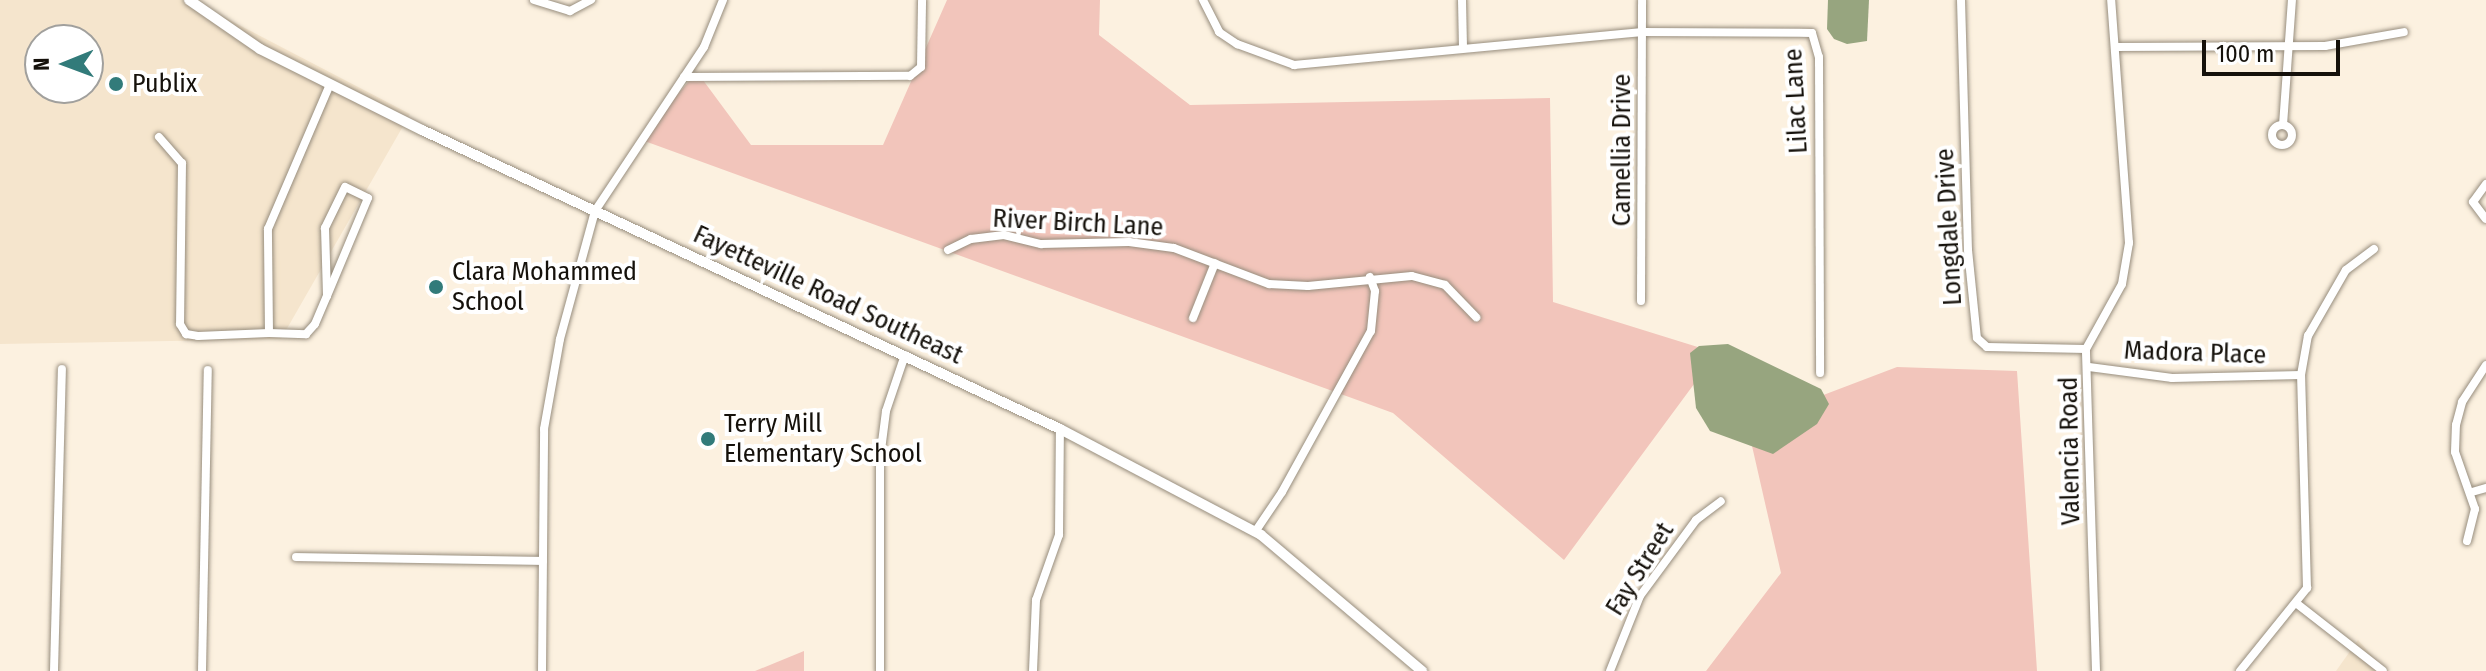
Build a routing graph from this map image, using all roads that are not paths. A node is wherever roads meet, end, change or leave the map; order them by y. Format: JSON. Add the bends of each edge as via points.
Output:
{"nodes":[{"id":1,"x":189,"y":0,"type":"edge"},
{"id":2,"x":534,"y":0,"type":"edge"},
{"id":3,"x":591,"y":0,"type":"edge"},
{"id":4,"x":723,"y":0,"type":"edge"},
{"id":5,"x":922,"y":0,"type":"edge"},
{"id":6,"x":1203,"y":0,"type":"edge"},
{"id":7,"x":1462,"y":0,"type":"edge"},
{"id":8,"x":1642,"y":0,"type":"edge"},
{"id":9,"x":1961,"y":0,"type":"edge"},
{"id":10,"x":2111,"y":0,"type":"edge"},
{"id":11,"x":2292,"y":0,"type":"edge"},
{"id":12,"x":1642,"y":32,"type":"junction"},
{"id":13,"x":2404,"y":32,"type":"dead end"},
{"id":14,"x":1463,"y":46,"type":"junction"},
{"id":15,"x":2288,"y":46,"type":"junction"},
{"id":16,"x":2115,"y":47,"type":"junction"},
{"id":17,"x":684,"y":77,"type":"junction"},
{"id":18,"x":330,"y":84,"type":"junction"},
{"id":19,"x":2283,"y":125,"type":"dead end"},
{"id":20,"x":159,"y":137,"type":"dead end"},
{"id":21,"x":2486,"y":184,"type":"edge"},
{"id":22,"x":595,"y":211,"type":"junction"},
{"id":23,"x":2486,"y":219,"type":"edge"},
{"id":24,"x":2374,"y":249,"type":"dead end"},
{"id":25,"x":948,"y":250,"type":"dead end"},
{"id":26,"x":1215,"y":263,"type":"junction"},
{"id":27,"x":1370,"y":277,"type":"junction"},
{"id":28,"x":327,"y":296,"type":"junction"},
{"id":29,"x":1641,"y":301,"type":"dead end"},
{"id":30,"x":1476,"y":317,"type":"dead end"},
{"id":31,"x":1193,"y":318,"type":"dead end"},
{"id":32,"x":269,"y":333,"type":"junction"},
{"id":33,"x":2086,"y":349,"type":"junction"},
{"id":34,"x":905,"y":355,"type":"junction"},
{"id":35,"x":2486,"y":365,"type":"edge"},
{"id":36,"x":2089,"y":367,"type":"junction"},
{"id":37,"x":62,"y":369,"type":"dead end"},
{"id":38,"x":208,"y":370,"type":"dead end"},
{"id":39,"x":1820,"y":373,"type":"dead end"},
{"id":40,"x":2301,"y":375,"type":"junction"},
{"id":41,"x":1060,"y":429,"type":"junction"},
{"id":42,"x":2486,"y":488,"type":"edge"},
{"id":43,"x":2472,"y":492,"type":"junction"},
{"id":44,"x":1721,"y":501,"type":"dead end"},
{"id":45,"x":1255,"y":532,"type":"junction"},
{"id":46,"x":2467,"y":541,"type":"dead end"},
{"id":47,"x":296,"y":557,"type":"dead end"},
{"id":48,"x":543,"y":561,"type":"junction"},
{"id":49,"x":2296,"y":603,"type":"junction"},
{"id":50,"x":54,"y":671,"type":"edge"},
{"id":51,"x":202,"y":671,"type":"edge"},
{"id":52,"x":542,"y":671,"type":"edge"},
{"id":53,"x":880,"y":671,"type":"edge"},
{"id":54,"x":1033,"y":671,"type":"edge"},
{"id":55,"x":1422,"y":671,"type":"edge"},
{"id":56,"x":1610,"y":671,"type":"edge"},
{"id":57,"x":2096,"y":671,"type":"edge"},
{"id":58,"x":2240,"y":671,"type":"edge"},
{"id":59,"x":2383,"y":671,"type":"edge"}],
"edges":[{"from":1,"to":18,"type":"street","name":"Fayetteville Road Southeast","via":[[260,49]]},
{"from":2,"to":3,"type":"street","via":[[570,11]]},
{"from":4,"to":17,"type":"street","via":[[704,47]]},
{"from":5,"to":17,"type":"street","via":[[921,67],[910,76]]},
{"from":6,"to":14,"type":"street","name":"Lilac Lane","via":[[1219,32],[1294,65]]},
{"from":7,"to":14,"type":"street"},
{"from":8,"to":12,"type":"street","name":"Camellia Drive"},
{"from":9,"to":33,"type":"street","name":"Longdale Drive","via":[[1968,250],[1977,338],[1987,347]]},
{"from":10,"to":16,"type":"street","name":"Valencia Road"},
{"from":11,"to":15,"type":"street"},
{"from":12,"to":14,"type":"street","name":"Lilac Lane"},
{"from":12,"to":29,"type":"street","name":"Camellia Drive"},
{"from":12,"to":39,"type":"street","name":"Lilac Lane","via":[[1796,30],[1816,39]]},
{"from":13,"to":15,"type":"street","via":[[2325,46]]},
{"from":15,"to":16,"type":"street"},
{"from":15,"to":19,"type":"street"},
{"from":16,"to":33,"type":"street","name":"Valencia Road","via":[[2127,264]]},
{"from":17,"to":22,"type":"street"},
{"from":18,"to":22,"type":"street","name":"Fayetteville Road Southeast"},
{"from":18,"to":32,"type":"street","via":[[268,229]]},
{"from":20,"to":32,"type":"street","via":[[182,163],[180,324],[186,334],[198,336]]},
{"from":21,"to":23,"type":"street","via":[[2473,202]]},
{"from":22,"to":34,"type":"street","name":"Fayetteville Road Southeast"},
{"from":22,"to":48,"type":"street","via":[[548,391]]},
{"from":24,"to":40,"type":"street","via":[[2346,270],[2321,306],[2308,336]]},
{"from":25,"to":26,"type":"street","name":"River Birch Lane","via":[[971,239],[1004,235],[1041,244],[1129,242],[1174,248]]},
{"from":26,"to":27,"type":"street","name":"River Birch Lane","via":[[1269,284],[1308,286]]},
{"from":26,"to":31,"type":"street"},
{"from":27,"to":30,"type":"street","name":"River Birch Lane","via":[[1412,276],[1445,285]]},
{"from":27,"to":45,"type":"street","via":[[1375,291],[1371,331]]},
{"from":28,"to":28,"type":"street","via":[[368,198],[345,187],[325,228]]},
{"from":28,"to":32,"type":"street","via":[[306,334]]},
{"from":33,"to":36,"type":"street","name":"Valencia Road"},
{"from":34,"to":41,"type":"street","name":"Fayetteville Road Southeast"},
{"from":34,"to":53,"type":"street","via":[[886,411],[880,458]]},
{"from":35,"to":43,"type":"street","via":[[2462,402],[2456,425],[2455,452]]},
{"from":36,"to":40,"type":"street","name":"Madora Place","via":[[2172,378]]},
{"from":36,"to":57,"type":"street","name":"Valencia Road"},
{"from":37,"to":50,"type":"street"},
{"from":38,"to":51,"type":"street"},
{"from":40,"to":49,"type":"street","via":[[2308,573]]},
{"from":41,"to":45,"type":"street","name":"Fayetteville Road Southeast"},
{"from":41,"to":54,"type":"street","via":[[1059,535],[1036,600]]},
{"from":42,"to":43,"type":"street"},
{"from":43,"to":46,"type":"street","via":[[2475,509]]},
{"from":44,"to":56,"type":"street","name":"Fay Street","via":[[1696,520],[1640,596]]},
{"from":45,"to":55,"type":"street","name":"Fayetteville Road Southeast","via":[[1365,618]]},
{"from":47,"to":48,"type":"street"},
{"from":48,"to":52,"type":"street"},
{"from":49,"to":58,"type":"street"},
{"from":49,"to":59,"type":"street"}]}
